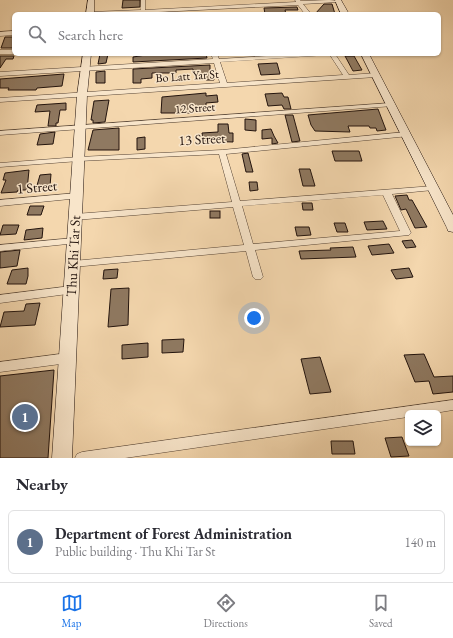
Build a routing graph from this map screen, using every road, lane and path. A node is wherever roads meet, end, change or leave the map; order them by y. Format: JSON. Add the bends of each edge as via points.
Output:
{"nodes":[{"id":1,"x":91,"y":0,"type":"edge"},
{"id":2,"x":143,"y":0,"type":"edge"},
{"id":3,"x":299,"y":1,"type":"edge"},
{"id":4,"x":338,"y":1,"type":"edge"},
{"id":5,"x":199,"y":6,"type":"junction"},
{"id":6,"x":143,"y":11,"type":"junction"},
{"id":7,"x":90,"y":12,"type":"edge"},
{"id":8,"x":125,"y":12,"type":"edge"},
{"id":9,"x":201,"y":12,"type":"edge"},
{"id":10,"x":307,"y":12,"type":"edge"},
{"id":11,"x":344,"y":12,"type":"edge"},
{"id":12,"x":12,"y":33,"type":"edge"},
{"id":13,"x":0,"y":34,"type":"edge"},
{"id":14,"x":0,"y":52,"type":"edge"},
{"id":15,"x":12,"y":52,"type":"edge"},
{"id":16,"x":87,"y":56,"type":"edge"},
{"id":17,"x":253,"y":56,"type":"edge"},
{"id":18,"x":331,"y":56,"type":"edge"},
{"id":19,"x":366,"y":56,"type":"edge"},
{"id":20,"x":215,"y":57,"type":"edge"},
{"id":21,"x":86,"y":69,"type":"junction"},
{"id":22,"x":0,"y":74,"type":"edge"},
{"id":23,"x":376,"y":75,"type":"junction"},
{"id":24,"x":347,"y":77,"type":"junction"},
{"id":25,"x":224,"y":85,"type":"junction"},
{"id":26,"x":82,"y":95,"type":"junction"},
{"id":27,"x":0,"y":100,"type":"edge"},
{"id":28,"x":391,"y":105,"type":"junction"},
{"id":29,"x":80,"y":128,"type":"junction"},
{"id":30,"x":0,"y":134,"type":"edge"},
{"id":31,"x":406,"y":134,"type":"junction"},
{"id":32,"x":222,"y":152,"type":"junction"},
{"id":33,"x":79,"y":159,"type":"junction"},
{"id":34,"x":0,"y":165,"type":"edge"},
{"id":35,"x":433,"y":188,"type":"junction"},
{"id":36,"x":386,"y":191,"type":"junction"},
{"id":37,"x":77,"y":196,"type":"junction"},
{"id":38,"x":0,"y":203,"type":"edge"},
{"id":39,"x":238,"y":203,"type":"junction"},
{"id":40,"x":76,"y":217,"type":"junction"},
{"id":41,"x":453,"y":228,"type":"edge"},
{"id":42,"x":74,"y":240,"type":"junction"},
{"id":43,"x":0,"y":248,"type":"edge"},
{"id":44,"x":250,"y":248,"type":"junction"},
{"id":45,"x":73,"y":264,"type":"junction"},
{"id":46,"x":258,"y":277,"type":"dead end"},
{"id":47,"x":71,"y":290,"type":"junction"},
{"id":48,"x":0,"y":299,"type":"edge"},
{"id":49,"x":68,"y":358,"type":"junction"},
{"id":50,"x":0,"y":367,"type":"edge"},
{"id":51,"x":453,"y":406,"type":"edge"},
{"id":52,"x":62,"y":458,"type":"edge"},
{"id":53,"x":82,"y":458,"type":"edge"}],
"edges":[{"from":1,"to":7,"type":"street"},
{"from":2,"to":6,"type":"street"},
{"from":3,"to":4,"type":"street"},
{"from":3,"to":5,"type":"street"},
{"from":3,"to":10,"type":"street"},
{"from":4,"to":11,"type":"street"},
{"from":5,"to":6,"type":"street"},
{"from":5,"to":9,"type":"street"},
{"from":6,"to":8,"type":"street"},
{"from":12,"to":13,"type":"street"},
{"from":14,"to":15,"type":"street"},
{"from":16,"to":21,"type":"street","name":"Thu Khi Tar St"},
{"from":17,"to":20,"type":"street"},
{"from":18,"to":24,"type":"street"},
{"from":19,"to":23,"type":"street"},
{"from":20,"to":21,"type":"street"},
{"from":20,"to":25,"type":"street"},
{"from":21,"to":22,"type":"street"},
{"from":21,"to":26,"type":"street","name":"Thu Khi Tar St"},
{"from":23,"to":24,"type":"street","name":"Bo Latt Yar St"},
{"from":23,"to":28,"type":"street"},
{"from":24,"to":25,"type":"street","name":"Bo Latt Yar St"},
{"from":25,"to":26,"type":"street","name":"Bo Latt Yar St"},
{"from":26,"to":27,"type":"street","name":"Bo Latt Yar St"},
{"from":26,"to":29,"type":"street","name":"Thu Khi Tar St"},
{"from":28,"to":29,"type":"street","name":"12 Street"},
{"from":28,"to":31,"type":"street"},
{"from":29,"to":30,"type":"street","name":"12 Street"},
{"from":29,"to":33,"type":"street","name":"Thu Khi Tar St"},
{"from":31,"to":32,"type":"street","name":"13 Street"},
{"from":31,"to":35,"type":"street"},
{"from":32,"to":33,"type":"street","name":"13 Street"},
{"from":32,"to":39,"type":"street"},
{"from":33,"to":34,"type":"street","name":"13 Street"},
{"from":33,"to":37,"type":"street","name":"Thu Khi Tar St"},
{"from":35,"to":36,"type":"street"},
{"from":35,"to":41,"type":"street"},
{"from":36,"to":39,"type":"street"},
{"from":36,"to":44,"type":"street","via":[[406,233]]},
{"from":37,"to":38,"type":"street","name":"1 Street"},
{"from":37,"to":40,"type":"street","name":"Thu Khi Tar St"},
{"from":39,"to":40,"type":"street"},
{"from":39,"to":44,"type":"street"},
{"from":40,"to":42,"type":"street","name":"Thu Khi Tar St"},
{"from":42,"to":43,"type":"street"},
{"from":42,"to":45,"type":"street","name":"Thu Khi Tar St"},
{"from":44,"to":45,"type":"street"},
{"from":44,"to":46,"type":"street"},
{"from":45,"to":47,"type":"street","name":"Thu Khi Tar St"},
{"from":47,"to":48,"type":"street"},
{"from":47,"to":49,"type":"street","name":"Thu Khi Tar St"},
{"from":49,"to":50,"type":"street"},
{"from":49,"to":52,"type":"street","name":"Thu Khi Tar St"},
{"from":51,"to":53,"type":"street"}]}
